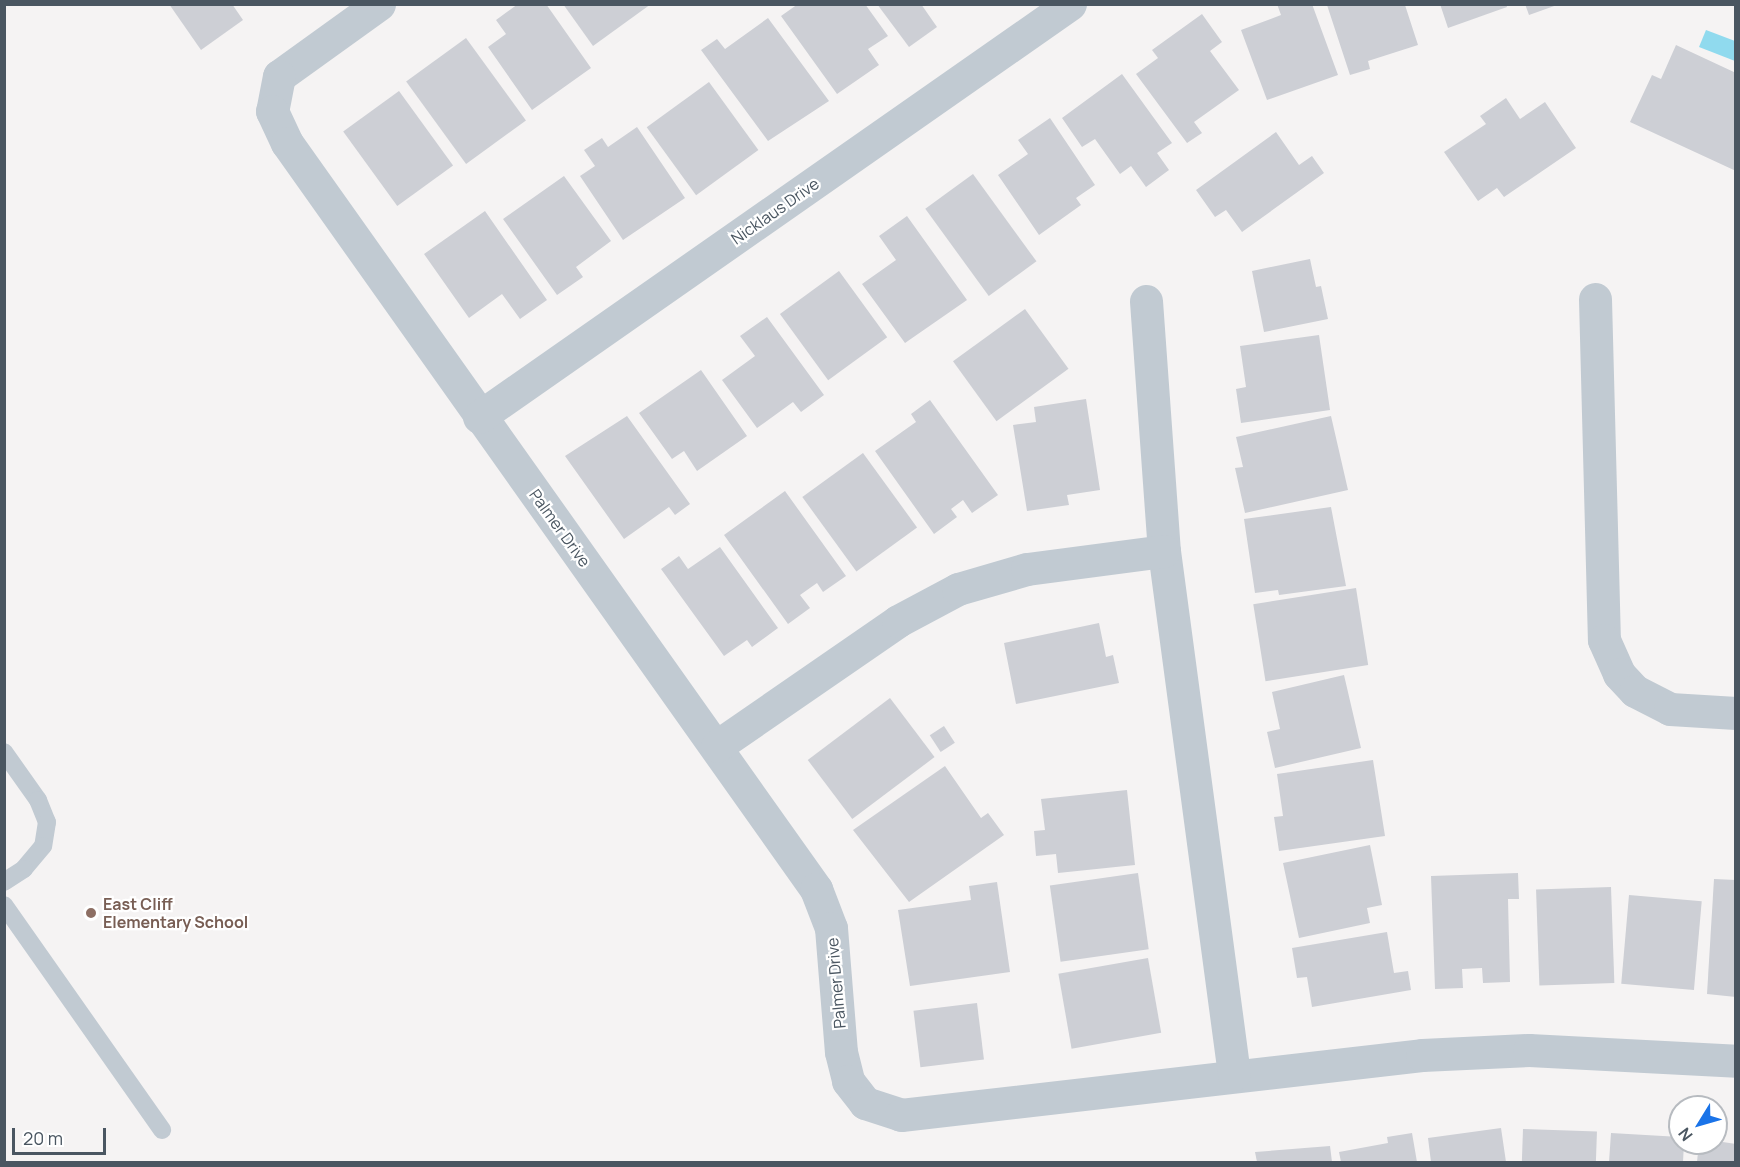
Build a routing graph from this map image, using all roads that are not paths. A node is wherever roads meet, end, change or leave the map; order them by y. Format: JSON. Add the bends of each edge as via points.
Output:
{"nodes":[{"id":1,"x":379,"y":4,"type":"edge"},
{"id":2,"x":1070,"y":4,"type":"edge"},
{"id":3,"x":1595,"y":299,"type":"dead end"},
{"id":4,"x":1146,"y":301,"type":"dead end"},
{"id":5,"x":479,"y":417,"type":"junction"},
{"id":6,"x":1164,"y":551,"type":"junction"},
{"id":7,"x":1736,"y":713,"type":"edge"},
{"id":8,"x":717,"y":746,"type":"junction"},
{"id":9,"x":4,"y":752,"type":"edge"},
{"id":10,"x":4,"y":882,"type":"edge"},
{"id":11,"x":4,"y":905,"type":"edge"},
{"id":12,"x":1736,"y":1061,"type":"edge"},
{"id":13,"x":1234,"y":1074,"type":"junction"},
{"id":14,"x":162,"y":1130,"type":"dead end"}],
"edges":[{"from":1,"to":5,"type":"street","name":"Palmer Drive","via":[[279,76],[272,111],[287,143]]},
{"from":2,"to":5,"type":"street","name":"Nicklaus Drive"},
{"from":3,"to":7,"type":"street","via":[[1604,640],[1619,674],[1635,691],[1670,709]]},
{"from":4,"to":6,"type":"street"},
{"from":5,"to":8,"type":"street","name":"Palmer Drive"},
{"from":6,"to":8,"type":"street","via":[[1027,569],[958,589],[898,621]]},
{"from":6,"to":13,"type":"street"},
{"from":8,"to":13,"type":"street","name":"Palmer Drive","via":[[816,889],[831,928],[841,1052],[848,1081],[865,1103],[900,1115]]},
{"from":9,"to":10,"type":"lane","via":[[38,800],[47,822],[43,846],[24,869]]},
{"from":11,"to":14,"type":"lane"},
{"from":12,"to":13,"type":"street","via":[[1529,1050],[1422,1055]]}]}
